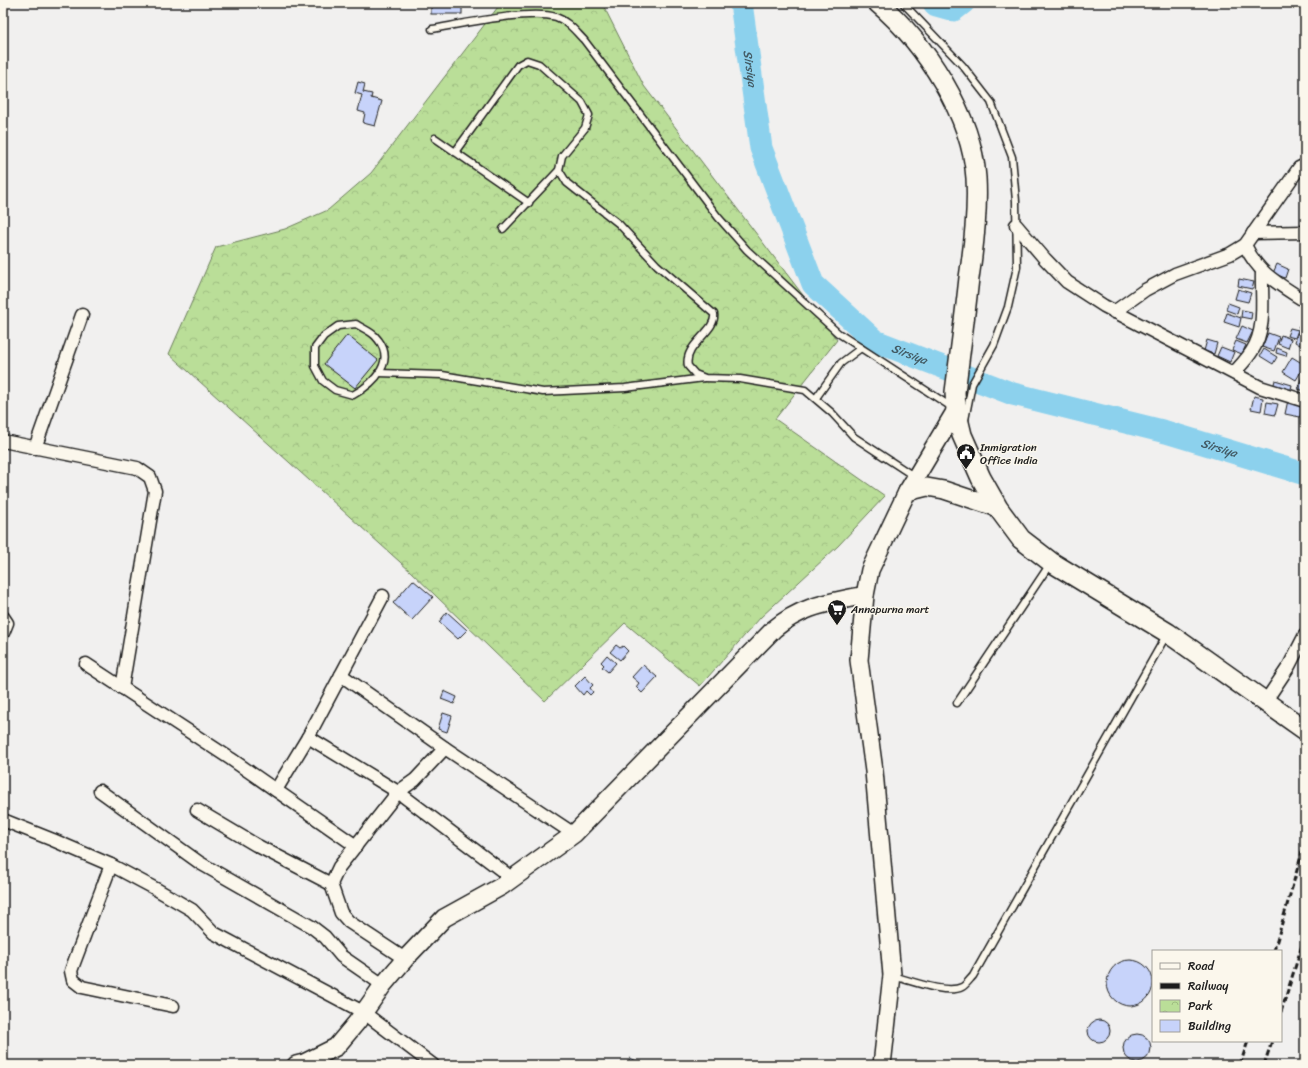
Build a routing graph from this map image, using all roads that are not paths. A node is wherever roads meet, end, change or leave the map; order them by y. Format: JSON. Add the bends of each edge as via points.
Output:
{"nodes":[{"id":1,"x":904,"y":3,"type":"edge"},
{"id":2,"x":881,"y":6,"type":"edge"},
{"id":3,"x":432,"y":29,"type":"dead end"},
{"id":4,"x":435,"y":138,"type":"dead end"},
{"id":5,"x":455,"y":152,"type":"junction"},
{"id":6,"x":1305,"y":165,"type":"edge"},
{"id":7,"x":559,"y":170,"type":"junction"},
{"id":8,"x":529,"y":204,"type":"junction"},
{"id":9,"x":1016,"y":226,"type":"junction"},
{"id":10,"x":503,"y":229,"type":"dead end"},
{"id":11,"x":1305,"y":232,"type":"edge"},
{"id":12,"x":1253,"y":233,"type":"junction"},
{"id":13,"x":1245,"y":244,"type":"junction"},
{"id":14,"x":1262,"y":271,"type":"junction"},
{"id":15,"x":1305,"y":301,"type":"edge"},
{"id":16,"x":1114,"y":312,"type":"junction"},
{"id":17,"x":82,"y":315,"type":"dead end"},
{"id":18,"x":860,"y":348,"type":"junction"},
{"id":19,"x":379,"y":373,"type":"junction"},
{"id":20,"x":1234,"y":373,"type":"junction"},
{"id":21,"x":705,"y":378,"type":"junction"},
{"id":22,"x":816,"y":398,"type":"junction"},
{"id":23,"x":955,"y":401,"type":"junction"},
{"id":24,"x":1305,"y":401,"type":"edge"},
{"id":25,"x":962,"y":435,"type":"junction"},
{"id":26,"x":3,"y":441,"type":"edge"},
{"id":27,"x":35,"y":448,"type":"junction"},
{"id":28,"x":916,"y":477,"type":"junction"},
{"id":29,"x":907,"y":492,"type":"junction"},
{"id":30,"x":998,"y":508,"type":"junction"},
{"id":31,"x":1051,"y":562,"type":"junction"},
{"id":32,"x":383,"y":596,"type":"dead end"},
{"id":33,"x":865,"y":596,"type":"junction"},
{"id":34,"x":3,"y":617,"type":"edge"},
{"id":35,"x":3,"y":633,"type":"edge"},
{"id":36,"x":1168,"y":633,"type":"junction"},
{"id":37,"x":1305,"y":635,"type":"edge"},
{"id":38,"x":86,"y":664,"type":"dead end"},
{"id":39,"x":341,"y":676,"type":"junction"},
{"id":40,"x":122,"y":688,"type":"junction"},
{"id":41,"x":1265,"y":702,"type":"junction"},
{"id":42,"x":957,"y":703,"type":"dead end"},
{"id":43,"x":1305,"y":730,"type":"edge"},
{"id":44,"x":308,"y":737,"type":"junction"},
{"id":45,"x":445,"y":748,"type":"junction"},
{"id":46,"x":276,"y":790,"type":"junction"},
{"id":47,"x":100,"y":791,"type":"dead end"},
{"id":48,"x":398,"y":792,"type":"junction"},
{"id":49,"x":197,"y":810,"type":"dead end"},
{"id":50,"x":3,"y":820,"type":"edge"},
{"id":51,"x":574,"y":834,"type":"junction"},
{"id":52,"x":356,"y":846,"type":"junction"},
{"id":53,"x":111,"y":865,"type":"junction"},
{"id":54,"x":513,"y":879,"type":"junction"},
{"id":55,"x":331,"y":884,"type":"junction"},
{"id":56,"x":405,"y":959,"type":"junction"},
{"id":57,"x":892,"y":975,"type":"junction"},
{"id":58,"x":383,"y":985,"type":"junction"},
{"id":59,"x":173,"y":1006,"type":"dead end"},
{"id":60,"x":363,"y":1012,"type":"junction"},
{"id":61,"x":296,"y":1065,"type":"edge"},
{"id":62,"x":433,"y":1065,"type":"edge"},
{"id":63,"x":882,"y":1065,"type":"edge"}],
"edges":[{"from":1,"to":9,"type":"lane","via":[[963,66],[991,102],[1012,157]]},
{"from":2,"to":23,"type":"main road","via":[[930,59],[960,114],[976,178],[976,226]]},
{"from":3,"to":18,"type":"lane","via":[[530,14],[556,17],[568,24],[584,40],[722,222],[748,250],[826,322]]},
{"from":4,"to":5,"type":"lane"},
{"from":5,"to":7,"type":"lane","via":[[518,65],[527,60],[539,64],[582,102],[589,115],[585,128],[562,156]]},
{"from":5,"to":8,"type":"lane"},
{"from":6,"to":12,"type":"street","via":[[1299,168]]},
{"from":7,"to":8,"type":"lane"},
{"from":7,"to":21,"type":"lane","via":[[568,183],[619,224],[657,265],[714,314],[713,323],[692,349],[687,362],[695,374]]},
{"from":8,"to":10,"type":"lane"},
{"from":9,"to":16,"type":"street","via":[[1067,282]]},
{"from":9,"to":25,"type":"lane","via":[[1016,267],[1008,307],[994,346],[972,384]]},
{"from":11,"to":12,"type":"street"},
{"from":12,"to":13,"type":"street"},
{"from":13,"to":14,"type":"street","via":[[1252,259]]},
{"from":13,"to":16,"type":"street","via":[[1230,254],[1175,274],[1145,290]]},
{"from":14,"to":15,"type":"street"},
{"from":14,"to":20,"type":"street","via":[[1263,310],[1259,331],[1253,350]]},
{"from":16,"to":20,"type":"street"},
{"from":17,"to":27,"type":"street"},
{"from":18,"to":22,"type":"lane","via":[[841,363]]},
{"from":18,"to":23,"type":"lane"},
{"from":19,"to":19,"type":"lane","via":[[368,386],[353,395],[334,390],[323,382],[315,366],[315,348],[324,336],[338,326],[356,324],[374,335],[384,350],[386,360]]},
{"from":19,"to":21,"type":"lane","via":[[442,376],[543,392],[625,388]]},
{"from":20,"to":24,"type":"street","via":[[1260,387]]},
{"from":21,"to":22,"type":"lane","via":[[740,379],[774,384],[804,390]]},
{"from":22,"to":28,"type":"lane","via":[[854,437]]},
{"from":23,"to":25,"type":"main road"},
{"from":23,"to":28,"type":"street"},
{"from":25,"to":30,"type":"main road"},
{"from":26,"to":27,"type":"street"},
{"from":27,"to":40,"type":"street","via":[[137,468],[150,477],[155,491]]},
{"from":28,"to":29,"type":"street"},
{"from":29,"to":30,"type":"street","via":[[927,487]]},
{"from":29,"to":33,"type":"street","via":[[870,570]]},
{"from":30,"to":31,"type":"main road","via":[[1021,539]]},
{"from":31,"to":36,"type":"main road"},
{"from":31,"to":42,"type":"lane"},
{"from":32,"to":39,"type":"street"},
{"from":33,"to":51,"type":"street","via":[[806,609],[787,618]]},
{"from":33,"to":57,"type":"street","via":[[859,660],[876,794]]},
{"from":34,"to":35,"type":"street","via":[[7,623]]},
{"from":36,"to":41,"type":"main road"},
{"from":36,"to":57,"type":"lane","via":[[973,976],[962,987],[944,989]]},
{"from":37,"to":41,"type":"street","via":[[1289,666]]},
{"from":38,"to":40,"type":"street"},
{"from":39,"to":44,"type":"street"},
{"from":39,"to":45,"type":"street"},
{"from":40,"to":46,"type":"street"},
{"from":41,"to":43,"type":"main road"},
{"from":44,"to":46,"type":"street"},
{"from":44,"to":48,"type":"street"},
{"from":45,"to":48,"type":"street","via":[[415,780]]},
{"from":45,"to":51,"type":"street"},
{"from":46,"to":52,"type":"street"},
{"from":47,"to":58,"type":"street","via":[[200,863],[312,927],[325,937],[341,956]]},
{"from":48,"to":52,"type":"street"},
{"from":48,"to":54,"type":"street"},
{"from":49,"to":55,"type":"street","via":[[256,845]]},
{"from":50,"to":53,"type":"street"},
{"from":51,"to":54,"type":"street"},
{"from":52,"to":55,"type":"street"},
{"from":53,"to":59,"type":"street","via":[[75,960],[73,980],[82,986]]},
{"from":53,"to":60,"type":"street","via":[[192,910],[214,933]]},
{"from":54,"to":56,"type":"street","via":[[444,918]]},
{"from":55,"to":56,"type":"street","via":[[341,913],[349,922]]},
{"from":56,"to":58,"type":"street"},
{"from":57,"to":63,"type":"street"},
{"from":58,"to":60,"type":"street"},
{"from":60,"to":61,"type":"street","via":[[336,1047]]},
{"from":60,"to":62,"type":"street"}]}
